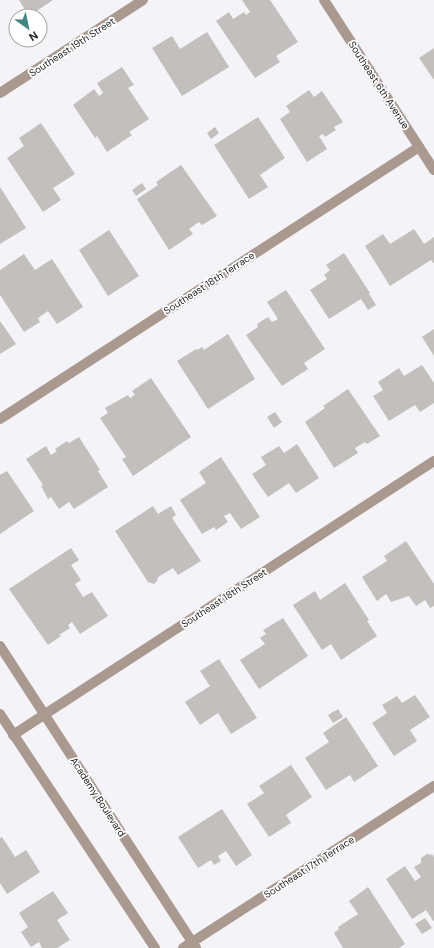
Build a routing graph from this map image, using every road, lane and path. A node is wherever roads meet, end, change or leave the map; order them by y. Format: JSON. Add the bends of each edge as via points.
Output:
{"nodes":[{"id":1,"x":143,"y":0,"type":"edge"},
{"id":2,"x":324,"y":0,"type":"edge"},
{"id":3,"x":0,"y":93,"type":"edge"},
{"id":4,"x":419,"y":147,"type":"junction"},
{"id":5,"x":434,"y":170,"type":"edge"},
{"id":6,"x":0,"y":420,"type":"edge"},
{"id":7,"x":434,"y":461,"type":"edge"},
{"id":8,"x":0,"y":646,"type":"edge"},
{"id":9,"x":0,"y":714,"type":"edge"},
{"id":10,"x":44,"y":714,"type":"junction"},
{"id":11,"x":13,"y":735,"type":"junction"},
{"id":12,"x":434,"y":786,"type":"edge"},
{"id":13,"x":194,"y":945,"type":"edge"},
{"id":14,"x":155,"y":948,"type":"edge"},
{"id":15,"x":183,"y":948,"type":"edge"}],
"edges":[{"from":1,"to":3,"type":"street","name":"Southeast 19th Street"},
{"from":2,"to":4,"type":"street","name":"Southeast 6th Avenue"},
{"from":4,"to":5,"type":"street","name":"Southeast 6th Avenue"},
{"from":4,"to":6,"type":"street","name":"Southeast 18th Terrace"},
{"from":7,"to":10,"type":"street","name":"Southeast 18th Street"},
{"from":8,"to":10,"type":"street","name":"Academy Boulevard"},
{"from":9,"to":11,"type":"street"},
{"from":10,"to":11,"type":"street","name":"Southeast 18th Street"},
{"from":10,"to":13,"type":"street","name":"Academy Boulevard"},
{"from":11,"to":14,"type":"street"},
{"from":12,"to":13,"type":"street","name":"Southeast 17th Terrace"},
{"from":13,"to":15,"type":"street","name":"Southeast 17th Terrace"}]}
